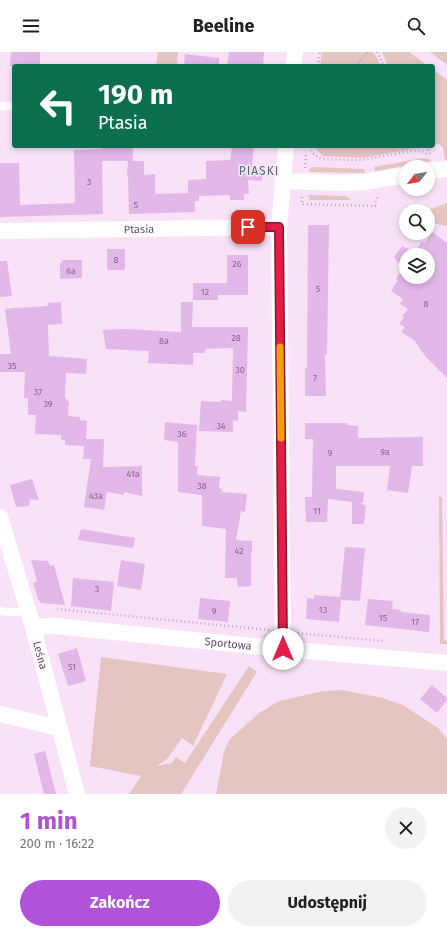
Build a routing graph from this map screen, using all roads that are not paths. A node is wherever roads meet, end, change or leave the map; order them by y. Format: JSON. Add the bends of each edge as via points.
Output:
{"nodes":[{"id":1,"x":295,"y":52,"type":"edge"},
{"id":2,"x":294,"y":64,"type":"edge"},
{"id":3,"x":0,"y":106,"type":"edge"},
{"id":4,"x":12,"y":106,"type":"edge"},
{"id":5,"x":286,"y":148,"type":"edge"},
{"id":6,"x":399,"y":176,"type":"edge"},
{"id":7,"x":282,"y":181,"type":"junction"},
{"id":8,"x":279,"y":227,"type":"junction"},
{"id":9,"x":0,"y":231,"type":"edge"},
{"id":10,"x":0,"y":517,"type":"edge"},
{"id":11,"x":0,"y":611,"type":"edge"},
{"id":12,"x":28,"y":611,"type":"junction"},
{"id":13,"x":33,"y":627,"type":"junction"},
{"id":14,"x":283,"y":649,"type":"junction"},
{"id":15,"x":447,"y":663,"type":"edge"},
{"id":16,"x":0,"y":714,"type":"edge"},
{"id":17,"x":59,"y":728,"type":"junction"},
{"id":18,"x":77,"y":794,"type":"edge"}],
"edges":[{"from":1,"to":2,"type":"street"},
{"from":3,"to":4,"type":"lane"},
{"from":5,"to":7,"type":"street"},
{"from":6,"to":7,"type":"street","via":[[357,182]]},
{"from":7,"to":8,"type":"street"},
{"from":8,"to":9,"type":"street","name":"Ptasia"},
{"from":8,"to":14,"type":"street"},
{"from":10,"to":12,"type":"street","name":"Leśna"},
{"from":11,"to":12,"type":"lane"},
{"from":12,"to":13,"type":"street","name":"Leśna"},
{"from":13,"to":14,"type":"street","name":"Sportowa","via":[[54,626]]},
{"from":13,"to":17,"type":"street","name":"Leśna"},
{"from":14,"to":15,"type":"street","name":"Sportowa"},
{"from":16,"to":17,"type":"street"},
{"from":17,"to":18,"type":"street","name":"Leśna"}]}
